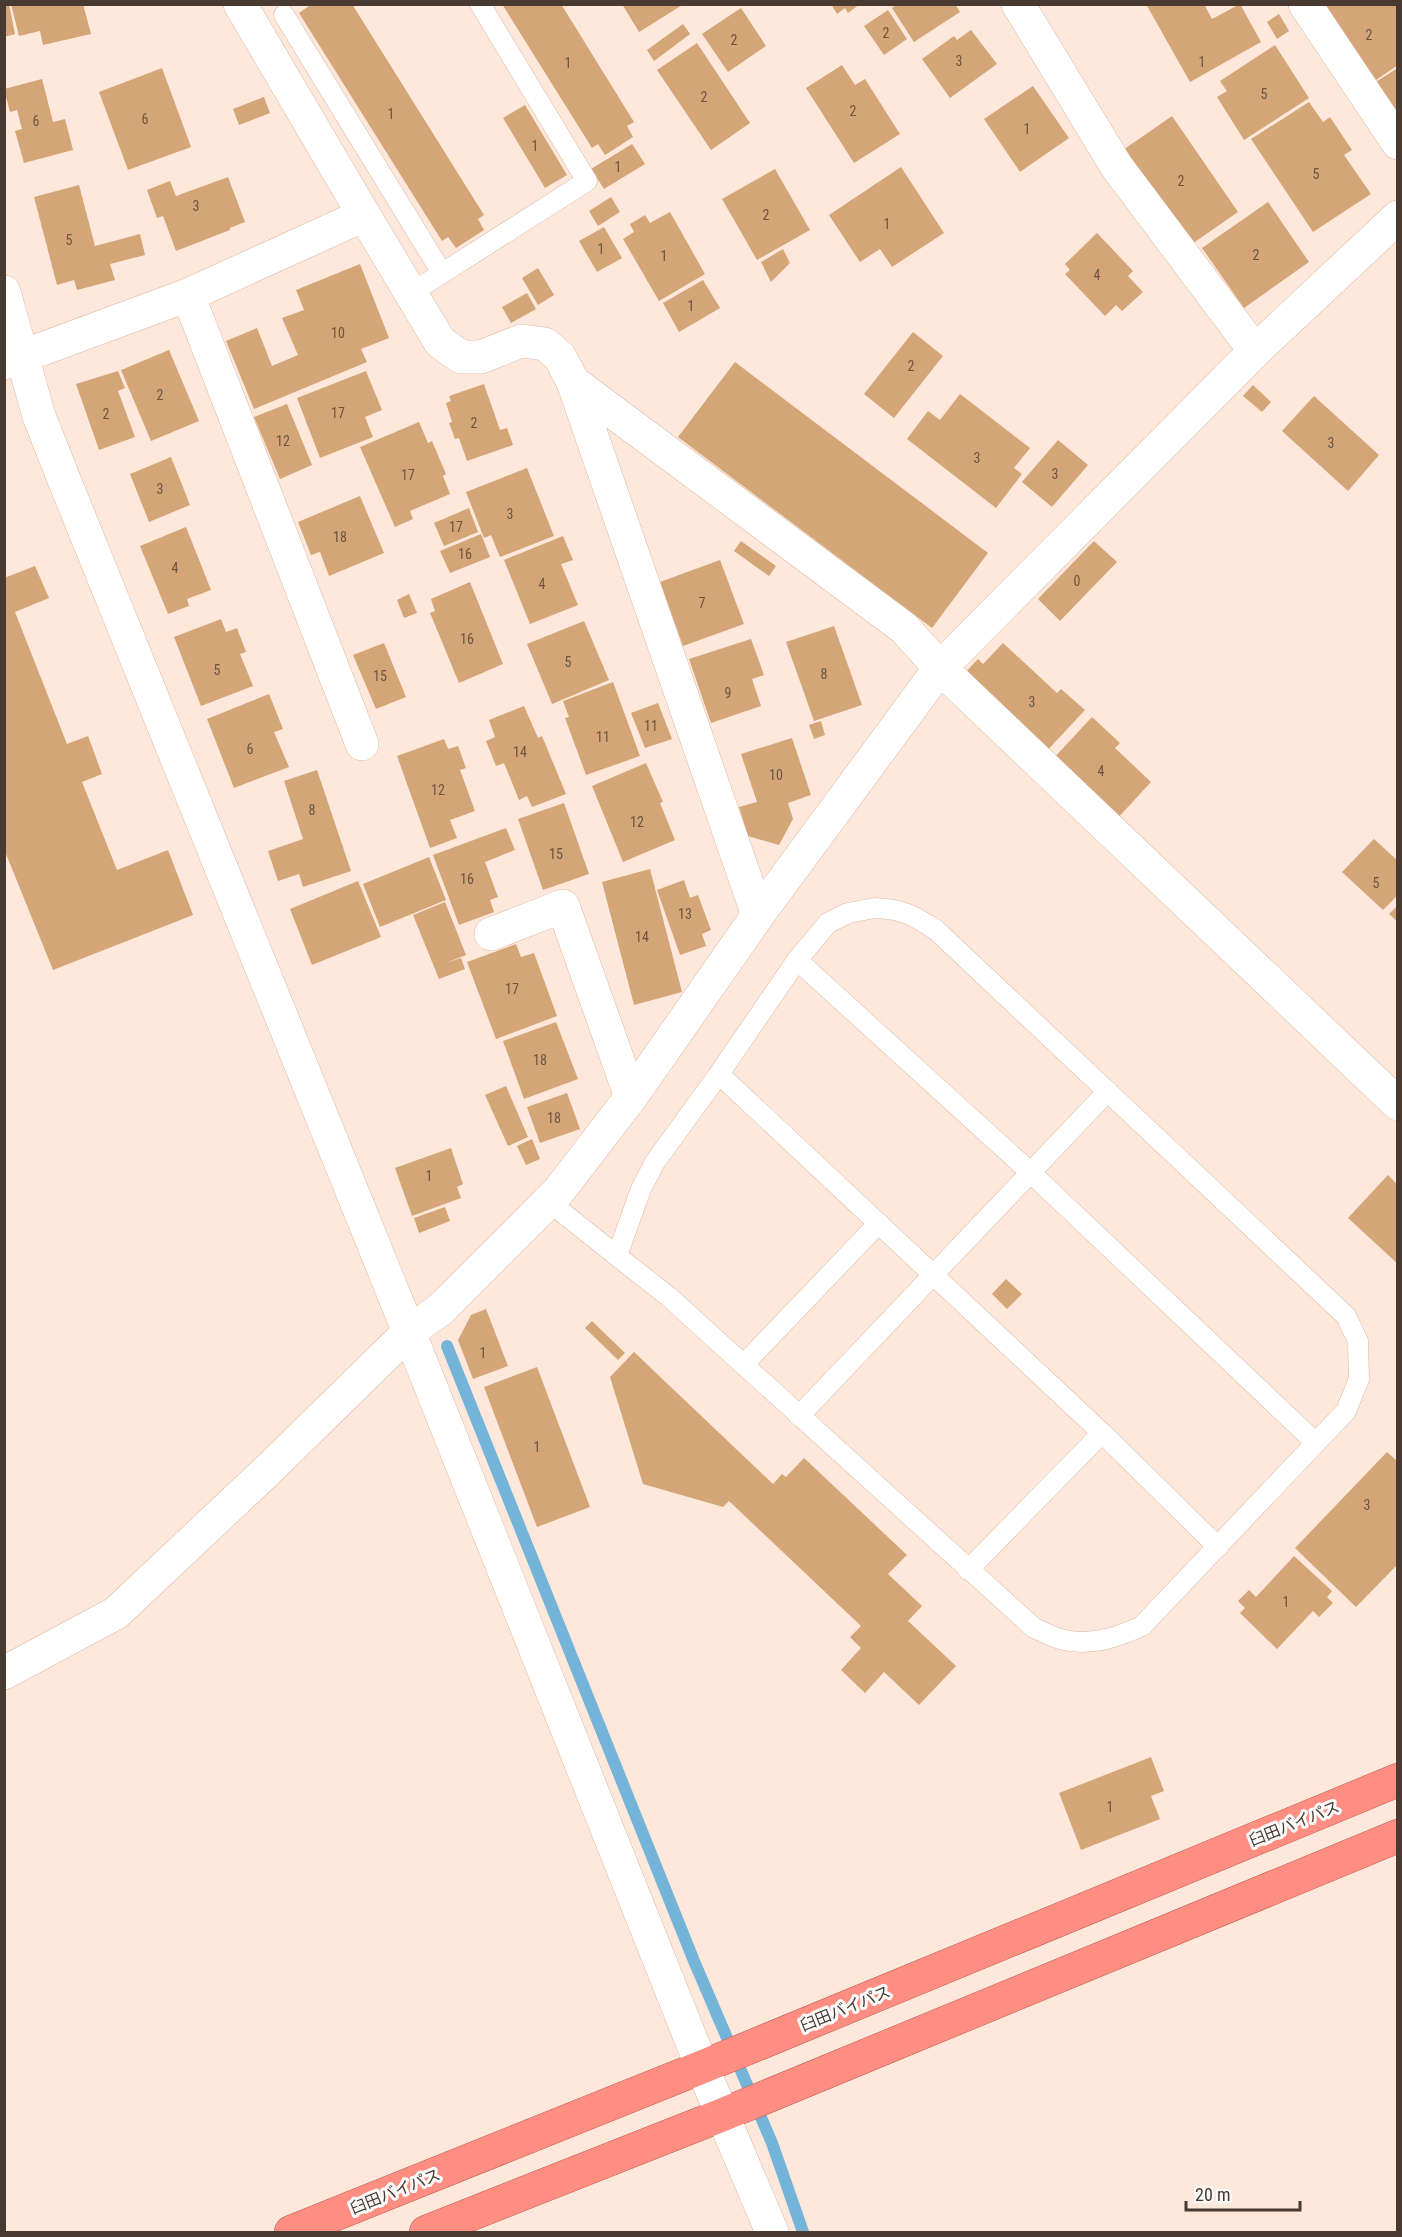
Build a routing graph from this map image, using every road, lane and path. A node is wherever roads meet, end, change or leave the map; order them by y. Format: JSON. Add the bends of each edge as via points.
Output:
{"nodes":[{"id":1,"x":240,"y":4,"type":"edge"},
{"id":2,"x":480,"y":4,"type":"edge"},
{"id":3,"x":1018,"y":4,"type":"edge"},
{"id":4,"x":1305,"y":4,"type":"edge"},
{"id":5,"x":284,"y":15,"type":"dead end"},
{"id":6,"x":1398,"y":144,"type":"edge"},
{"id":7,"x":364,"y":215,"type":"junction"},
{"id":8,"x":1398,"y":217,"type":"edge"},
{"id":9,"x":442,"y":273,"type":"junction"},
{"id":10,"x":4,"y":292,"type":"edge"},
{"id":11,"x":411,"y":293,"type":"junction"},
{"id":12,"x":188,"y":295,"type":"junction"},
{"id":13,"x":1255,"y":351,"type":"junction"},
{"id":14,"x":13,"y":359,"type":"edge"},
{"id":15,"x":573,"y":382,"type":"junction"},
{"id":16,"x":940,"y":668,"type":"junction"},
{"id":17,"x":362,"y":744,"type":"dead end"},
{"id":18,"x":758,"y":915,"type":"junction"},
{"id":19,"x":491,"y":934,"type":"dead end"},
{"id":20,"x":797,"y":960,"type":"junction"},
{"id":21,"x":719,"y":1074,"type":"junction"},
{"id":22,"x":1108,"y":1091,"type":"junction"},
{"id":23,"x":631,"y":1097,"type":"junction"},
{"id":24,"x":1398,"y":1104,"type":"edge"},
{"id":25,"x":1030,"y":1172,"type":"junction"},
{"id":26,"x":548,"y":1201,"type":"junction"},
{"id":27,"x":879,"y":1223,"type":"junction"},
{"id":28,"x":617,"y":1256,"type":"junction"},
{"id":29,"x":933,"y":1275,"type":"junction"},
{"id":30,"x":409,"y":1332,"type":"junction"},
{"id":31,"x":744,"y":1364,"type":"junction"},
{"id":32,"x":799,"y":1416,"type":"junction"},
{"id":33,"x":1102,"y":1433,"type":"junction"},
{"id":34,"x":1316,"y":1443,"type":"junction"},
{"id":35,"x":1218,"y":1547,"type":"junction"},
{"id":36,"x":968,"y":1570,"type":"junction"},
{"id":37,"x":4,"y":1673,"type":"edge"},
{"id":38,"x":1398,"y":1780,"type":"edge"},
{"id":39,"x":1398,"y":1836,"type":"edge"},
{"id":40,"x":702,"y":2067,"type":"junction"},
{"id":41,"x":722,"y":2115,"type":"junction"},
{"id":42,"x":291,"y":2232,"type":"edge"},
{"id":43,"x":426,"y":2232,"type":"edge"},
{"id":44,"x":772,"y":2232,"type":"edge"}],
"edges":[{"from":1,"to":7,"type":"street"},
{"from":2,"to":9,"type":"lane","via":[[587,181]]},
{"from":3,"to":13,"type":"street","via":[[1117,167]]},
{"from":4,"to":6,"type":"street"},
{"from":5,"to":9,"type":"lane"},
{"from":7,"to":11,"type":"street"},
{"from":7,"to":12,"type":"street"},
{"from":8,"to":13,"type":"street"},
{"from":9,"to":11,"type":"lane"},
{"from":10,"to":14,"type":"street"},
{"from":11,"to":15,"type":"street","via":[[440,342],[461,357],[482,357],[520,342],[545,344],[560,357]]},
{"from":12,"to":14,"type":"street"},
{"from":12,"to":17,"type":"street"},
{"from":13,"to":16,"type":"street"},
{"from":14,"to":30,"type":"street"},
{"from":15,"to":16,"type":"street","via":[[904,628]]},
{"from":15,"to":18,"type":"street"},
{"from":16,"to":18,"type":"street"},
{"from":16,"to":24,"type":"street"},
{"from":18,"to":23,"type":"street"},
{"from":19,"to":23,"type":"street","via":[[563,906]]},
{"from":20,"to":21,"type":"lane"},
{"from":20,"to":22,"type":"lane","via":[[828,923],[848,913],[895,909],[915,917],[936,930]]},
{"from":20,"to":25,"type":"lane"},
{"from":21,"to":27,"type":"lane"},
{"from":21,"to":28,"type":"lane","via":[[655,1162]]},
{"from":22,"to":25,"type":"lane"},
{"from":22,"to":34,"type":"lane","via":[[1346,1316],[1358,1341],[1359,1379],[1346,1411]]},
{"from":23,"to":26,"type":"street"},
{"from":25,"to":29,"type":"lane"},
{"from":25,"to":34,"type":"lane"},
{"from":26,"to":28,"type":"lane"},
{"from":26,"to":30,"type":"street","via":[[441,1309]]},
{"from":27,"to":29,"type":"lane"},
{"from":27,"to":31,"type":"lane"},
{"from":28,"to":31,"type":"lane"},
{"from":29,"to":32,"type":"lane"},
{"from":29,"to":33,"type":"lane"},
{"from":30,"to":37,"type":"street","via":[[116,1613]]},
{"from":30,"to":40,"type":"street"},
{"from":31,"to":32,"type":"lane"},
{"from":32,"to":36,"type":"lane"},
{"from":33,"to":35,"type":"lane"},
{"from":33,"to":36,"type":"lane"},
{"from":34,"to":35,"type":"lane"},
{"from":35,"to":36,"type":"lane","via":[[1142,1626],[1117,1638],[1094,1641],[1065,1640],[1034,1628]]},
{"from":38,"to":40,"type":"highway","name":"臼田バイパス"},
{"from":39,"to":41,"type":"highway"},
{"from":40,"to":41,"type":"street"},
{"from":40,"to":42,"type":"highway","name":"臼田バイパス"},
{"from":41,"to":43,"type":"highway"},
{"from":41,"to":44,"type":"street"}]}
